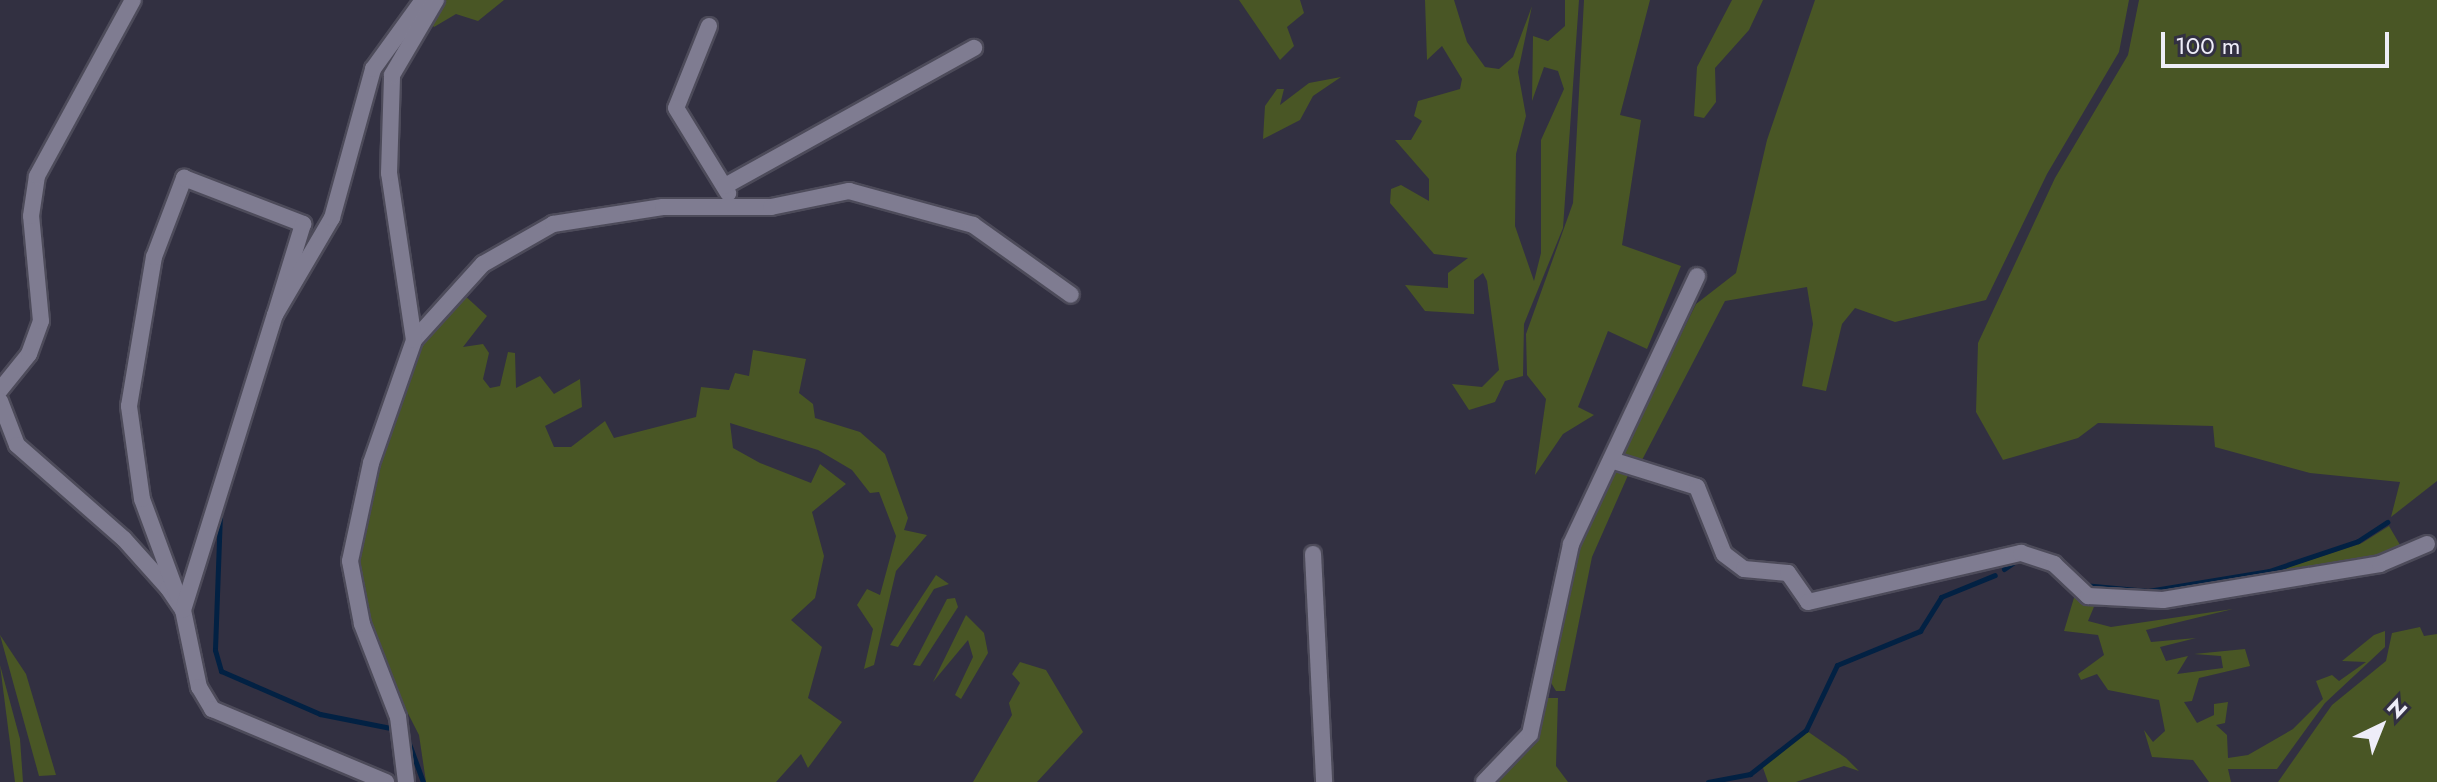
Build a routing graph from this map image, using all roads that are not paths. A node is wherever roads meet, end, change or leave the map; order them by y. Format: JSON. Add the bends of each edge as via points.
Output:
{"nodes":[{"id":1,"x":133,"y":0,"type":"edge"},
{"id":2,"x":423,"y":0,"type":"edge"},
{"id":3,"x":436,"y":0,"type":"edge"},
{"id":4,"x":709,"y":26,"type":"dead end"},
{"id":5,"x":974,"y":48,"type":"dead end"},
{"id":6,"x":725,"y":186,"type":"junction"},
{"id":7,"x":733,"y":207,"type":"junction"},
{"id":8,"x":1697,"y":276,"type":"dead end"},
{"id":9,"x":1071,"y":295,"type":"dead end"},
{"id":10,"x":275,"y":315,"type":"junction"},
{"id":11,"x":414,"y":340,"type":"junction"},
{"id":12,"x":0,"y":390,"type":"edge"},
{"id":13,"x":0,"y":401,"type":"edge"},
{"id":14,"x":1611,"y":460,"type":"junction"},
{"id":15,"x":2427,"y":544,"type":"dead end"},
{"id":16,"x":1313,"y":554,"type":"dead end"},
{"id":17,"x":183,"y":610,"type":"junction"},
{"id":18,"x":386,"y":782,"type":"edge"},
{"id":19,"x":406,"y":782,"type":"edge"},
{"id":20,"x":1324,"y":782,"type":"edge"},
{"id":21,"x":1484,"y":782,"type":"edge"}],
"edges":[{"from":1,"to":12,"type":"street","via":[[37,176],[31,216],[41,321],[29,354]]},
{"from":2,"to":10,"type":"street","via":[[373,69],[337,205]]},
{"from":3,"to":11,"type":"street","via":[[396,61],[391,98],[389,173]]},
{"from":4,"to":6,"type":"street","via":[[676,108]]},
{"from":5,"to":6,"type":"street"},
{"from":6,"to":7,"type":"street"},
{"from":7,"to":9,"type":"street","via":[[849,191],[973,225]]},
{"from":7,"to":11,"type":"street","via":[[663,207],[553,224],[501,250]]},
{"from":8,"to":14,"type":"street"},
{"from":10,"to":17,"type":"street"},
{"from":10,"to":17,"type":"street","via":[[303,224],[184,178],[154,257],[129,406],[142,499]]},
{"from":11,"to":19,"type":"street","via":[[371,463],[350,561],[362,624],[398,717]]},
{"from":13,"to":17,"type":"street","via":[[17,445],[124,539]]},
{"from":14,"to":15,"type":"street","via":[[1697,487],[1724,554],[1752,572],[1788,573],[1808,602],[2021,553],[2054,564],[2088,596],[2163,600],[2380,564]]},
{"from":14,"to":21,"type":"street","via":[[1571,544],[1530,734]]},
{"from":16,"to":20,"type":"street"},
{"from":17,"to":18,"type":"street","via":[[199,687],[212,709]]}]}
